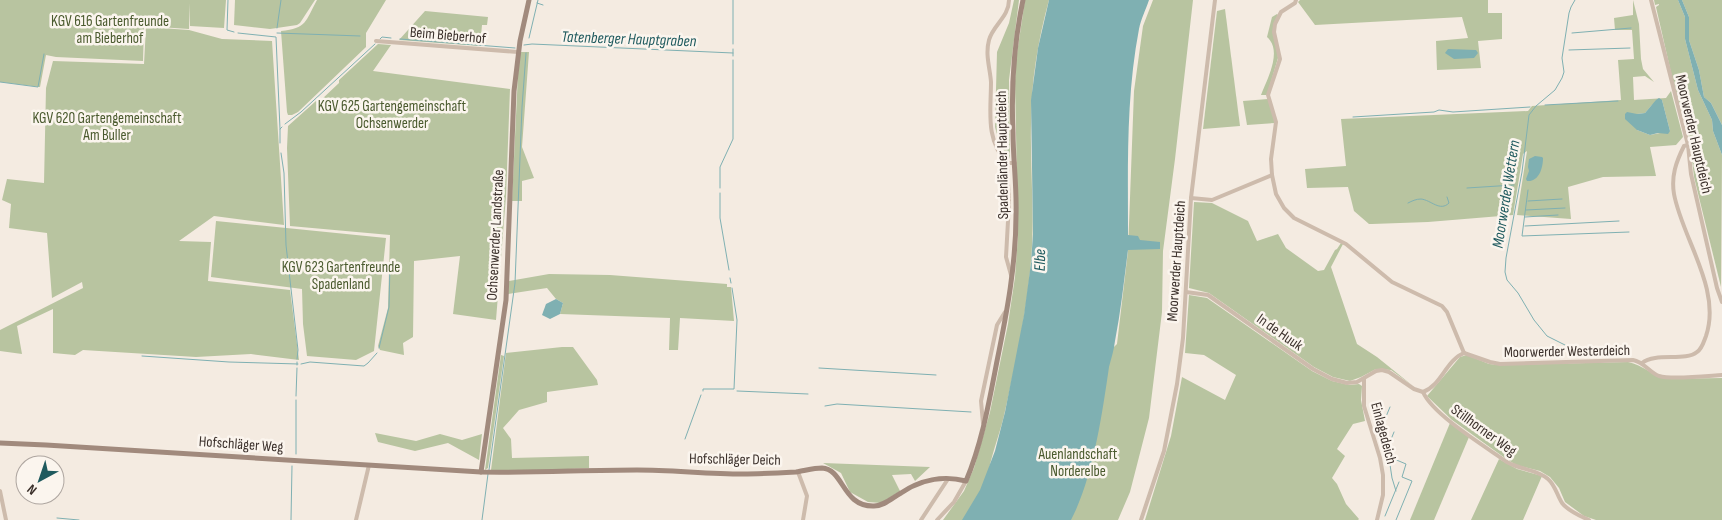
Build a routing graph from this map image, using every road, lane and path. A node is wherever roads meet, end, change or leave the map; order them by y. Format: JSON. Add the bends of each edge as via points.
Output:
{"nodes":[{"id":1,"x":529,"y":0,"type":"edge"},
{"id":2,"x":1009,"y":0,"type":"edge"},
{"id":3,"x":1023,"y":0,"type":"edge"},
{"id":4,"x":1214,"y":0,"type":"edge"},
{"id":5,"x":1296,"y":0,"type":"edge"},
{"id":6,"x":1651,"y":0,"type":"edge"},
{"id":7,"x":376,"y":41,"type":"dead end"},
{"id":8,"x":518,"y":52,"type":"junction"},
{"id":9,"x":1688,"y":145,"type":"junction"},
{"id":10,"x":1007,"y":163,"type":"junction"},
{"id":11,"x":1014,"y":163,"type":"junction"},
{"id":12,"x":1272,"y":176,"type":"junction"},
{"id":13,"x":1191,"y":198,"type":"junction"},
{"id":14,"x":1012,"y":279,"type":"junction"},
{"id":15,"x":1186,"y":292,"type":"junction"},
{"id":16,"x":1722,"y":302,"type":"edge"},
{"id":17,"x":1007,"y":310,"type":"junction"},
{"id":18,"x":1464,"y":353,"type":"junction"},
{"id":19,"x":1642,"y":363,"type":"junction"},
{"id":20,"x":1722,"y":375,"type":"edge"},
{"id":21,"x":1364,"y":379,"type":"junction"},
{"id":22,"x":1423,"y":392,"type":"junction"},
{"id":23,"x":984,"y":428,"type":"junction"},
{"id":24,"x":0,"y":443,"type":"edge"},
{"id":25,"x":369,"y":465,"type":"junction"},
{"id":26,"x":486,"y":472,"type":"junction"},
{"id":27,"x":798,"y":472,"type":"junction"},
{"id":28,"x":948,"y":479,"type":"junction"},
{"id":29,"x":966,"y":481,"type":"junction"},
{"id":30,"x":0,"y":491,"type":"edge"},
{"id":31,"x":6,"y":520,"type":"edge"},
{"id":32,"x":356,"y":520,"type":"edge"},
{"id":33,"x":803,"y":520,"type":"edge"},
{"id":34,"x":921,"y":520,"type":"edge"},
{"id":35,"x":937,"y":520,"type":"edge"},
{"id":36,"x":1141,"y":520,"type":"edge"},
{"id":37,"x":1377,"y":520,"type":"edge"},
{"id":38,"x":1589,"y":520,"type":"edge"}],
"edges":[{"from":1,"to":8,"type":"street","name":"Ochsenwerder Landstraße"},
{"from":2,"to":10,"type":"street","via":[[1007,12],[989,38],[986,50],[991,82],[990,124]]},
{"from":3,"to":11,"type":"street","name":"Spadenländer Hauptdeich","via":[[1013,79]]},
{"from":4,"to":13,"type":"street","name":"Moorwerder Hauptdeich"},
{"from":5,"to":12,"type":"street","via":[[1281,12],[1275,24],[1280,59],[1268,95],[1276,122]]},
{"from":6,"to":9,"type":"street","name":"Moorwerder Hauptdeich"},
{"from":7,"to":8,"type":"street","name":"Beim Bieberhof"},
{"from":8,"to":26,"type":"street","name":"Ochsenwerder Landstraße","via":[[506,300]]},
{"from":9,"to":16,"type":"street","name":"Moorwerder Hauptdeich","via":[[1691,174]]},
{"from":9,"to":19,"type":"street","name":"Moorwerder Westerdeich","via":[[1684,146],[1676,164],[1674,188],[1679,210],[1704,270],[1711,324],[1700,350],[1694,354],[1649,358]]},
{"from":10,"to":11,"type":"street"},
{"from":10,"to":14,"type":"street","via":[[1006,257]]},
{"from":11,"to":14,"type":"street","name":"Spadenländer Hauptdeich","via":[[1016,214]]},
{"from":12,"to":13,"type":"street","via":[[1212,200]]},
{"from":12,"to":18,"type":"street","via":[[1280,202],[1294,218],[1346,244],[1392,282],[1442,306]]},
{"from":13,"to":15,"type":"street","name":"Moorwerder Hauptdeich"},
{"from":14,"to":17,"type":"street","name":"Spadenländer Hauptdeich"},
{"from":15,"to":21,"type":"street","name":"In de Huuk","via":[[1208,296],[1322,374],[1347,383]]},
{"from":15,"to":36,"type":"street","name":"Moorwerder Hauptdeich","via":[[1180,361],[1169,426]]},
{"from":17,"to":23,"type":"street","name":"Spadenländer Hauptdeich"},
{"from":17,"to":23,"type":"street","name":"Spadenländer Hauptdeich","via":[[997,325],[981,400]]},
{"from":18,"to":19,"type":"street","name":"Moorwerder Westerdeich","via":[[1500,364],[1628,359]]},
{"from":18,"to":22,"type":"street","via":[[1455,358]]},
{"from":19,"to":20,"type":"street","via":[[1657,375],[1667,377]]},
{"from":21,"to":22,"type":"street","name":"Stillhorner Weg","via":[[1376,371],[1389,372]]},
{"from":21,"to":37,"type":"street","name":"Einlagedeich","via":[[1364,406],[1383,475],[1383,495]]},
{"from":22,"to":38,"type":"street","name":"Stillhorner Weg","via":[[1446,418],[1507,462],[1548,479],[1566,507]]},
{"from":23,"to":29,"type":"street","name":"Spadenländer Hauptdeich"},
{"from":24,"to":25,"type":"street","name":"Hofschläger Weg"},
{"from":25,"to":26,"type":"street","name":"Hofschläger Weg"},
{"from":25,"to":32,"type":"street"},
{"from":26,"to":27,"type":"street","name":"Hofschläger Deich"},
{"from":27,"to":28,"type":"street","name":"Hofschläger Deich","via":[[829,470],[848,495],[873,506],[886,503],[918,483]]},
{"from":27,"to":33,"type":"street","via":[[807,496]]},
{"from":28,"to":29,"type":"street","name":"Hofschläger Deich"},
{"from":28,"to":34,"type":"street"},
{"from":29,"to":35,"type":"street","via":[[954,502]]},
{"from":30,"to":31,"type":"street"}]}
